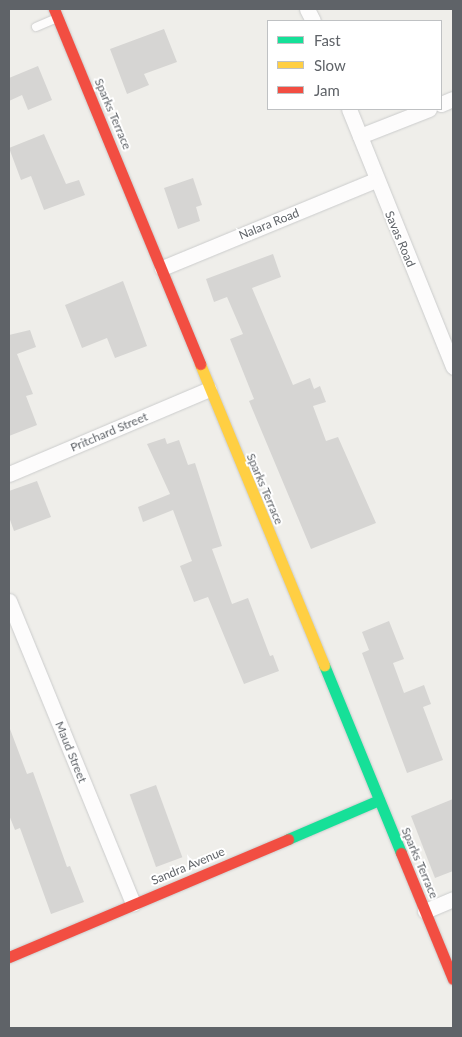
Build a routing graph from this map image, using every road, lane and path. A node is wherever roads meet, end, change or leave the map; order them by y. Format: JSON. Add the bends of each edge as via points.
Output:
{"nodes":[{"id":1,"x":56,"y":13,"type":"edge"},
{"id":2,"x":36,"y":27,"type":"dead end"},
{"id":3,"x":349,"y":110,"type":"edge"},
{"id":4,"x":425,"y":110,"type":"edge"},
{"id":5,"x":360,"y":136,"type":"junction"},
{"id":6,"x":375,"y":180,"type":"junction"},
{"id":7,"x":162,"y":268,"type":"junction"},
{"id":8,"x":453,"y":367,"type":"edge"},
{"id":9,"x":209,"y":389,"type":"junction"},
{"id":10,"x":9,"y":474,"type":"edge"},
{"id":11,"x":9,"y":601,"type":"edge"},
{"id":12,"x":379,"y":800,"type":"junction"},
{"id":13,"x":453,"y":899,"type":"edge"},
{"id":14,"x":133,"y":904,"type":"junction"},
{"id":15,"x":426,"y":911,"type":"junction"},
{"id":16,"x":9,"y":957,"type":"edge"},
{"id":17,"x":453,"y":978,"type":"edge"}],
"edges":[{"from":1,"to":2,"type":"lane"},
{"from":1,"to":7,"type":"street","name":"Sparks Terrace"},
{"from":3,"to":5,"type":"street","name":"Savas Road"},
{"from":4,"to":5,"type":"street"},
{"from":5,"to":6,"type":"street","name":"Savas Road"},
{"from":6,"to":7,"type":"street","name":"Nalara Road"},
{"from":6,"to":8,"type":"street","name":"Savas Road"},
{"from":7,"to":9,"type":"street","name":"Sparks Terrace"},
{"from":9,"to":10,"type":"street","name":"Pritchard Street"},
{"from":9,"to":12,"type":"street","name":"Sparks Terrace"},
{"from":11,"to":14,"type":"street","name":"Maud Street"},
{"from":12,"to":14,"type":"street","name":"Sandra Avenue"},
{"from":12,"to":15,"type":"street","name":"Sparks Terrace"},
{"from":13,"to":15,"type":"street"},
{"from":14,"to":16,"type":"street","name":"Sandra Avenue"},
{"from":15,"to":17,"type":"street","name":"Sparks Terrace"}]}
